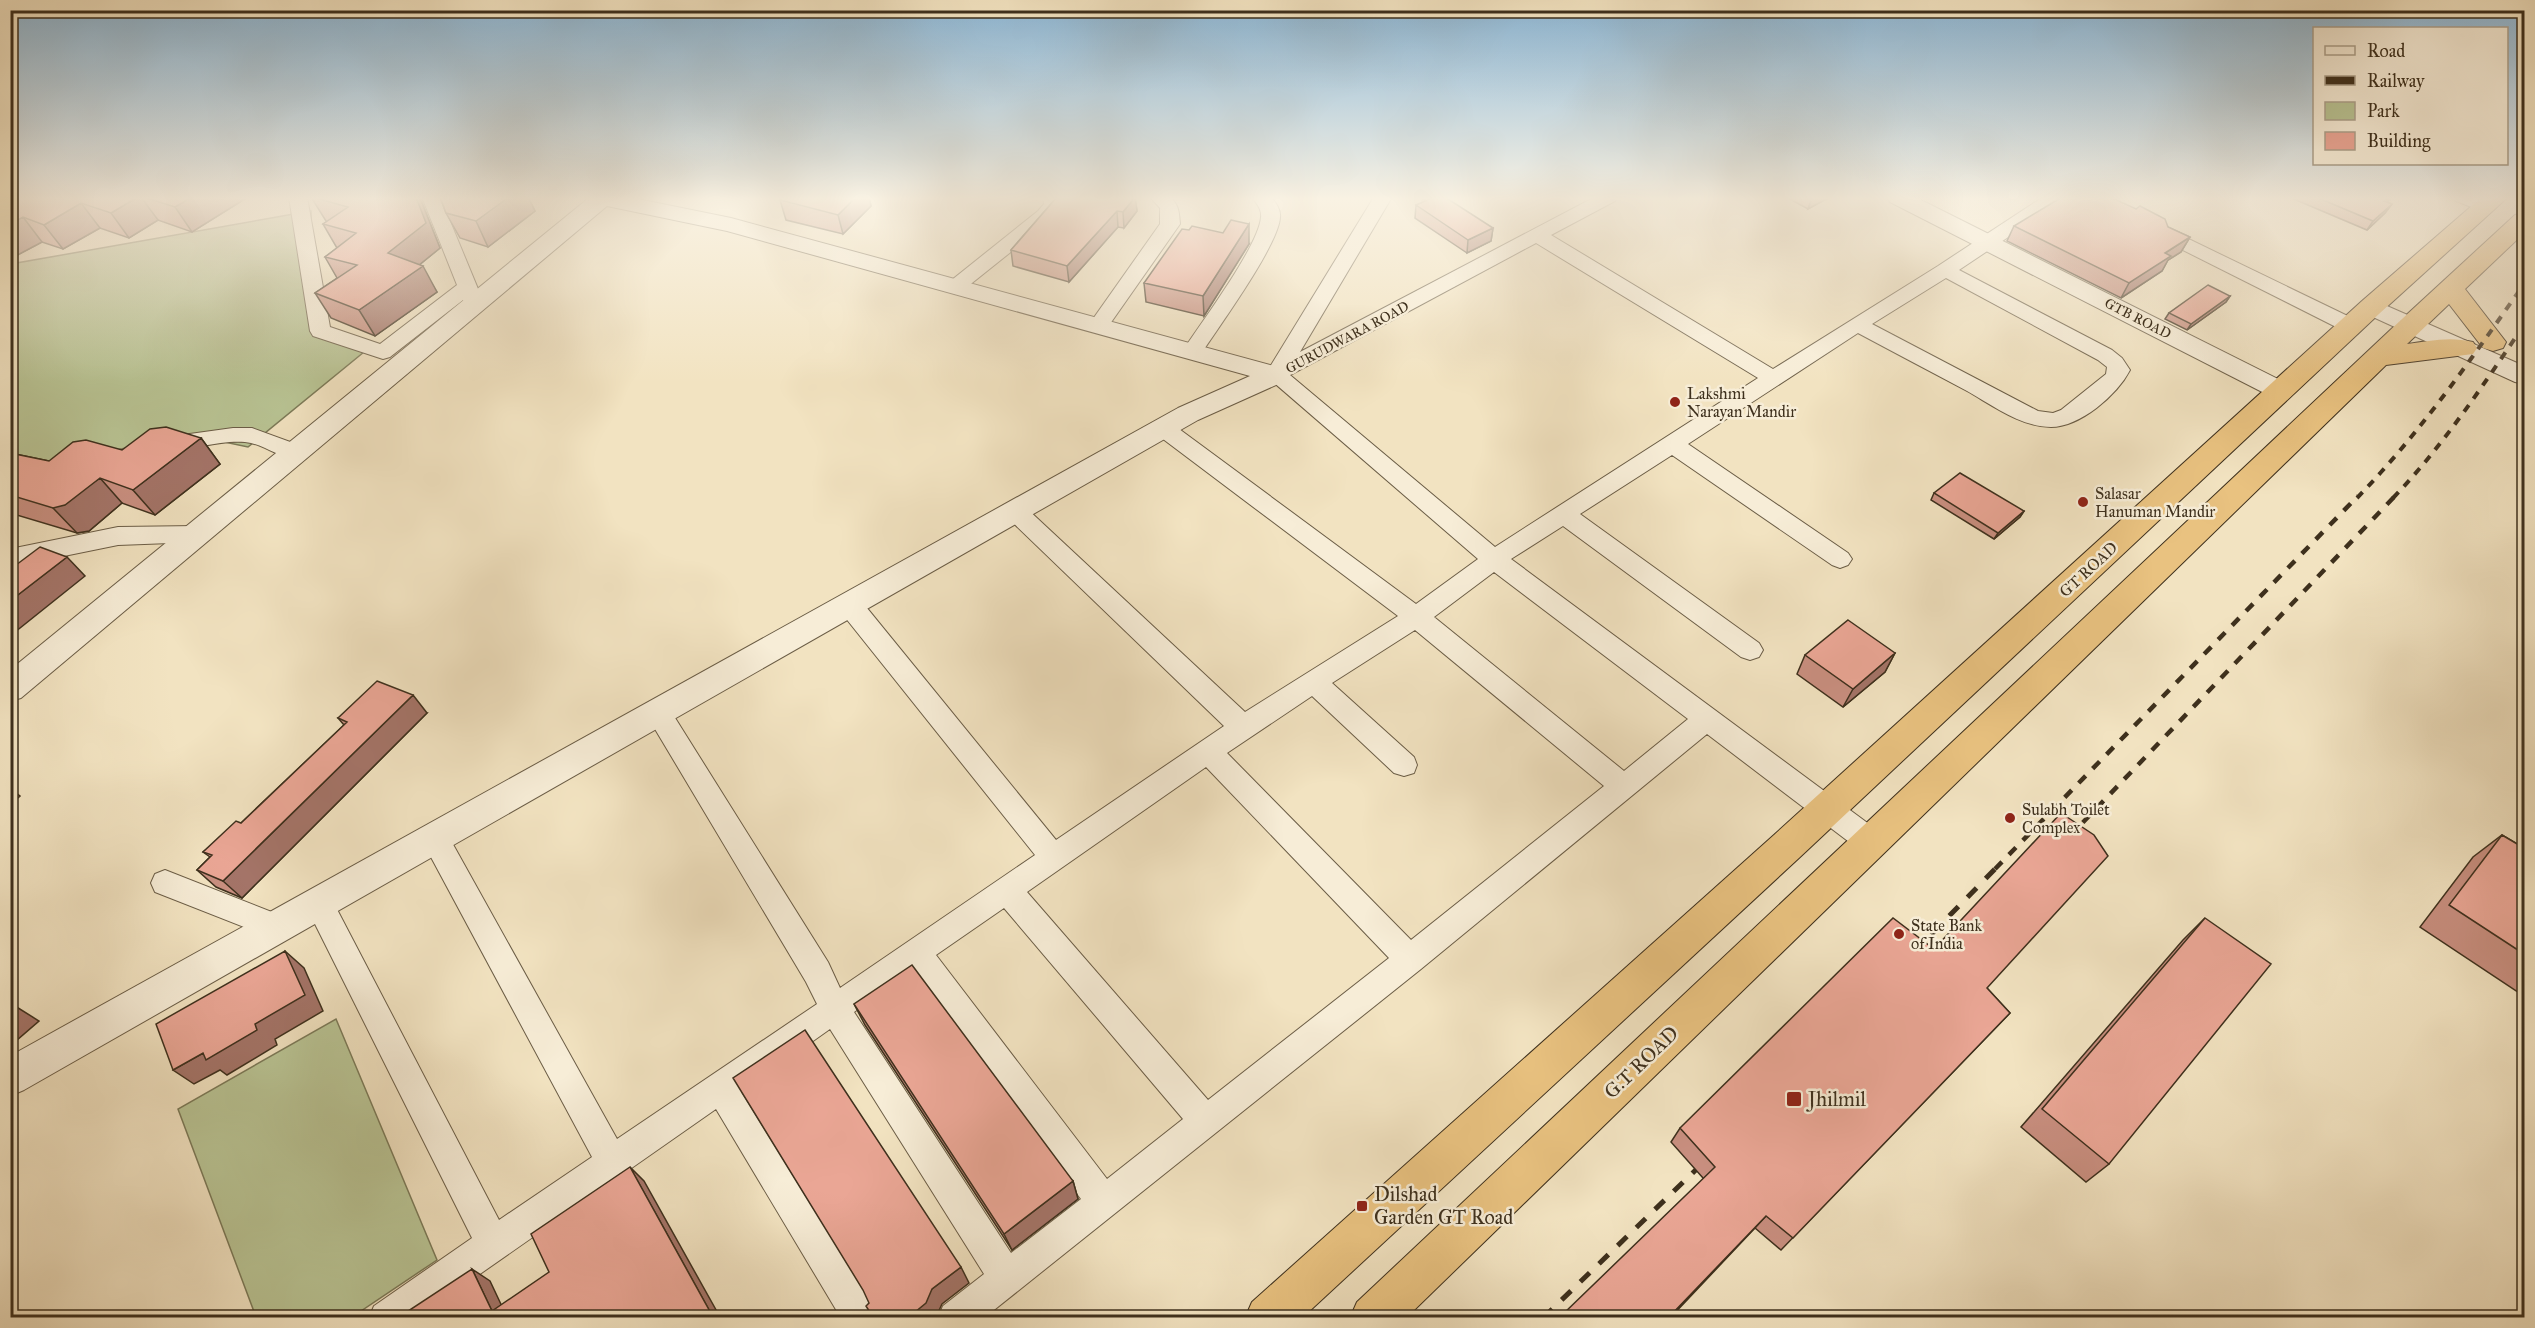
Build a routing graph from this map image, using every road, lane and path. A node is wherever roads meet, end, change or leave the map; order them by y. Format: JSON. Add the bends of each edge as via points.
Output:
{"nodes":[{"id":1,"x":308,"y":259,"type":"edge"},
{"id":2,"x":456,"y":259,"type":"edge"},
{"id":3,"x":520,"y":259,"type":"edge"},
{"id":4,"x":854,"y":259,"type":"edge"},
{"id":5,"x":991,"y":259,"type":"edge"},
{"id":6,"x":1145,"y":259,"type":"edge"},
{"id":7,"x":1251,"y":259,"type":"edge"},
{"id":8,"x":1345,"y":259,"type":"edge"},
{"id":9,"x":1492,"y":259,"type":"edge"},
{"id":10,"x":1577,"y":259,"type":"edge"},
{"id":11,"x":1961,"y":259,"type":"edge"},
{"id":12,"x":2022,"y":259,"type":"edge"},
{"id":13,"x":2216,"y":259,"type":"edge"},
{"id":14,"x":2421,"y":259,"type":"edge"},
{"id":15,"x":2483,"y":259,"type":"edge"},
{"id":16,"x":1945,"y":270,"type":"junction"},
{"id":17,"x":956,"y":287,"type":"junction"},
{"id":18,"x":2451,"y":289,"type":"junction"},
{"id":19,"x":471,"y":296,"type":"junction"},
{"id":20,"x":2379,"y":300,"type":"junction"},
{"id":21,"x":2418,"y":318,"type":"junction"},
{"id":22,"x":1857,"y":324,"type":"junction"},
{"id":23,"x":1098,"y":326,"type":"junction"},
{"id":24,"x":2351,"y":326,"type":"junction"},
{"id":25,"x":2493,"y":342,"type":"junction"},
{"id":26,"x":2463,"y":348,"type":"junction"},
{"id":27,"x":1192,"y":352,"type":"junction"},
{"id":28,"x":2524,"y":356,"type":"edge"},
{"id":29,"x":2379,"y":357,"type":"junction"},
{"id":30,"x":1276,"y":375,"type":"junction"},
{"id":31,"x":2524,"y":376,"type":"edge"},
{"id":32,"x":1773,"y":378,"type":"junction"},
{"id":33,"x":2281,"y":391,"type":"junction"},
{"id":34,"x":1163,"y":428,"type":"junction"},
{"id":35,"x":1672,"y":444,"type":"junction"},
{"id":36,"x":149,"y":448,"type":"edge"},
{"id":37,"x":296,"y":452,"type":"junction"},
{"id":38,"x":1015,"y":511,"type":"junction"},
{"id":39,"x":1563,"y":514,"type":"junction"},
{"id":40,"x":197,"y":534,"type":"junction"},
{"id":41,"x":10,"y":558,"type":"edge"},
{"id":42,"x":1494,"y":559,"type":"junction"},
{"id":43,"x":1840,"y":559,"type":"dead end"},
{"id":44,"x":849,"y":604,"type":"junction"},
{"id":45,"x":1416,"y":617,"type":"junction"},
{"id":46,"x":1750,"y":650,"type":"dead end"},
{"id":47,"x":1314,"y":682,"type":"junction"},
{"id":48,"x":10,"y":689,"type":"edge"},
{"id":49,"x":658,"y":712,"type":"junction"},
{"id":50,"x":1707,"y":719,"type":"junction"},
{"id":51,"x":1243,"y":727,"type":"junction"},
{"id":52,"x":1209,"y":751,"type":"junction"},
{"id":53,"x":1404,"y":765,"type":"dead end"},
{"id":54,"x":1624,"y":787,"type":"junction"},
{"id":55,"x":1826,"y":808,"type":"junction"},
{"id":56,"x":435,"y":838,"type":"junction"},
{"id":57,"x":1871,"y":842,"type":"junction"},
{"id":58,"x":1053,"y":857,"type":"junction"},
{"id":59,"x":165,"y":883,"type":"dead end"},
{"id":60,"x":1006,"y":889,"type":"junction"},
{"id":61,"x":320,"y":903,"type":"junction"},
{"id":62,"x":277,"y":927,"type":"junction"},
{"id":63,"x":916,"y":952,"type":"junction"},
{"id":64,"x":1410,"y":959,"type":"junction"},
{"id":65,"x":834,"y":1008,"type":"junction"},
{"id":66,"x":10,"y":1077,"type":"edge"},
{"id":67,"x":720,"y":1087,"type":"junction"},
{"id":68,"x":1205,"y":1121,"type":"junction"},
{"id":69,"x":612,"y":1162,"type":"junction"},
{"id":70,"x":1104,"y":1202,"type":"junction"},
{"id":71,"x":493,"y":1244,"type":"junction"},
{"id":72,"x":1006,"y":1277,"type":"junction"},
{"id":73,"x":386,"y":1317,"type":"edge"},
{"id":74,"x":861,"y":1317,"type":"edge"},
{"id":75,"x":954,"y":1317,"type":"edge"},
{"id":76,"x":1268,"y":1317,"type":"edge"},
{"id":77,"x":1373,"y":1317,"type":"edge"}],
"edges":[{"from":1,"to":19,"type":"street","via":[[320,331],[384,352]]},
{"from":2,"to":19,"type":"street"},
{"from":3,"to":19,"type":"street"},
{"from":4,"to":17,"type":"street"},
{"from":5,"to":17,"type":"street"},
{"from":6,"to":23,"type":"street"},
{"from":7,"to":27,"type":"street"},
{"from":8,"to":30,"type":"street"},
{"from":9,"to":30,"type":"street","name":"GURUDWARA ROAD"},
{"from":10,"to":32,"type":"street"},
{"from":11,"to":16,"type":"street"},
{"from":12,"to":33,"type":"street","name":"GTB ROAD"},
{"from":13,"to":24,"type":"street"},
{"from":14,"to":20,"type":"highway","name":"GT ROAD"},
{"from":15,"to":18,"type":"highway"},
{"from":16,"to":22,"type":"street"},
{"from":16,"to":22,"type":"street","via":[[2105,355],[2119,370],[2115,378],[2068,416],[2056,421],[2042,419]]},
{"from":17,"to":23,"type":"street"},
{"from":18,"to":21,"type":"highway"},
{"from":18,"to":25,"type":"highway"},
{"from":19,"to":37,"type":"street"},
{"from":20,"to":21,"type":"street"},
{"from":20,"to":24,"type":"highway","name":"GT ROAD"},
{"from":21,"to":25,"type":"street"},
{"from":21,"to":26,"type":"street"},
{"from":21,"to":29,"type":"highway"},
{"from":22,"to":32,"type":"street"},
{"from":23,"to":27,"type":"street"},
{"from":24,"to":33,"type":"highway","name":"GT ROAD"},
{"from":25,"to":28,"type":"street"},
{"from":26,"to":29,"type":"highway"},
{"from":26,"to":31,"type":"street"},
{"from":27,"to":30,"type":"street"},
{"from":29,"to":57,"type":"highway","name":"G.T ROAD"},
{"from":30,"to":34,"type":"street"},
{"from":30,"to":42,"type":"street"},
{"from":32,"to":35,"type":"street"},
{"from":33,"to":55,"type":"highway","name":"GT ROAD"},
{"from":34,"to":38,"type":"street"},
{"from":34,"to":45,"type":"street"},
{"from":35,"to":39,"type":"street"},
{"from":35,"to":43,"type":"street"},
{"from":36,"to":37,"type":"street","via":[[252,435]]},
{"from":37,"to":40,"type":"street"},
{"from":38,"to":44,"type":"street"},
{"from":38,"to":51,"type":"street"},
{"from":39,"to":42,"type":"street"},
{"from":39,"to":46,"type":"street"},
{"from":40,"to":41,"type":"street","via":[[118,536]]},
{"from":40,"to":48,"type":"street"},
{"from":42,"to":45,"type":"street"},
{"from":42,"to":50,"type":"street"},
{"from":44,"to":49,"type":"street"},
{"from":44,"to":58,"type":"street"},
{"from":45,"to":47,"type":"street"},
{"from":45,"to":54,"type":"street"},
{"from":47,"to":51,"type":"street"},
{"from":47,"to":53,"type":"street"},
{"from":49,"to":56,"type":"street"},
{"from":49,"to":65,"type":"street","via":[[817,972]]},
{"from":50,"to":54,"type":"street"},
{"from":50,"to":55,"type":"street"},
{"from":51,"to":52,"type":"street"},
{"from":52,"to":58,"type":"street"},
{"from":52,"to":64,"type":"street"},
{"from":54,"to":64,"type":"street"},
{"from":55,"to":57,"type":"street"},
{"from":55,"to":76,"type":"highway","name":"GT ROAD"},
{"from":56,"to":61,"type":"street"},
{"from":56,"to":69,"type":"street"},
{"from":57,"to":77,"type":"highway","name":"G.T ROAD"},
{"from":58,"to":60,"type":"street"},
{"from":59,"to":62,"type":"street"},
{"from":60,"to":63,"type":"street"},
{"from":60,"to":68,"type":"street"},
{"from":61,"to":62,"type":"street"},
{"from":61,"to":71,"type":"street"},
{"from":62,"to":66,"type":"street"},
{"from":63,"to":65,"type":"street"},
{"from":63,"to":70,"type":"street"},
{"from":64,"to":68,"type":"street"},
{"from":65,"to":67,"type":"street"},
{"from":65,"to":72,"type":"street"},
{"from":67,"to":69,"type":"street"},
{"from":67,"to":74,"type":"street"},
{"from":68,"to":70,"type":"street"},
{"from":69,"to":71,"type":"street"},
{"from":70,"to":72,"type":"street"},
{"from":71,"to":73,"type":"street"},
{"from":72,"to":75,"type":"street"}]}
